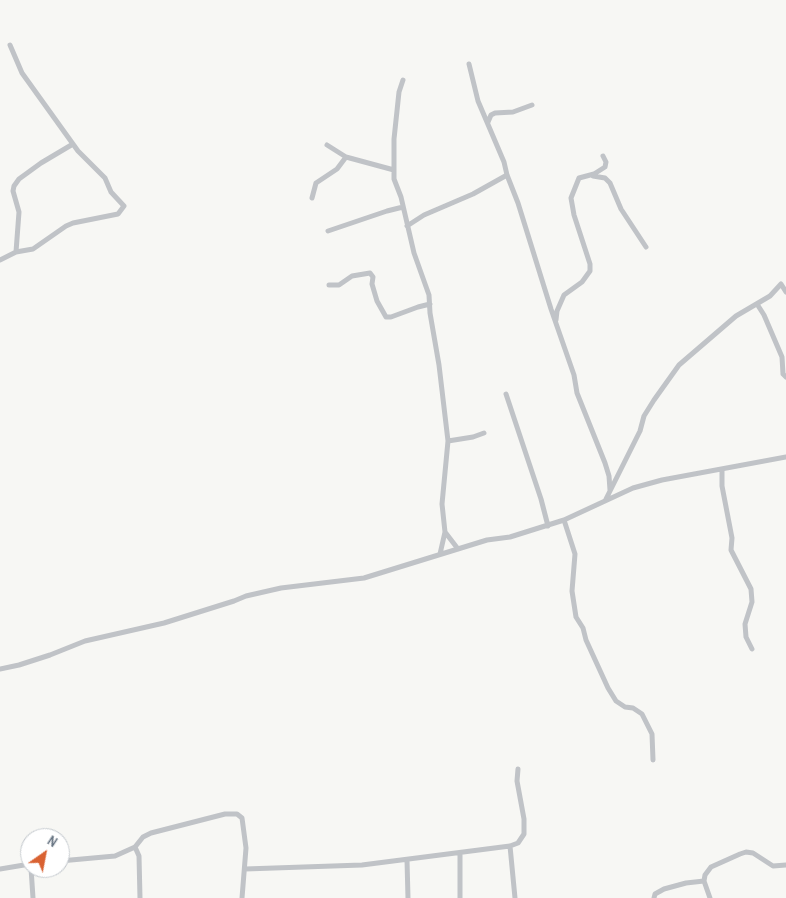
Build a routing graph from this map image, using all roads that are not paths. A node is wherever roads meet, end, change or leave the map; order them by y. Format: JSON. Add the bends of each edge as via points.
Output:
{"nodes":[{"id":1,"x":10,"y":45,"type":"dead end"},
{"id":2,"x":469,"y":64,"type":"dead end"},
{"id":3,"x":403,"y":80,"type":"dead end"},
{"id":4,"x":532,"y":105,"type":"dead end"},
{"id":5,"x":488,"y":122,"type":"junction"},
{"id":6,"x":73,"y":144,"type":"junction"},
{"id":7,"x":326,"y":145,"type":"dead end"},
{"id":8,"x":603,"y":156,"type":"dead end"},
{"id":9,"x":346,"y":157,"type":"junction"},
{"id":10,"x":394,"y":170,"type":"junction"},
{"id":11,"x":507,"y":175,"type":"junction"},
{"id":12,"x":588,"y":176,"type":"junction"},
{"id":13,"x":312,"y":198,"type":"dead end"},
{"id":14,"x":403,"y":208,"type":"junction"},
{"id":15,"x":406,"y":226,"type":"junction"},
{"id":16,"x":328,"y":231,"type":"dead end"},
{"id":17,"x":646,"y":247,"type":"dead end"},
{"id":18,"x":16,"y":252,"type":"junction"},
{"id":19,"x":0,"y":260,"type":"edge"},
{"id":20,"x":329,"y":285,"type":"dead end"},
{"id":21,"x":786,"y":292,"type":"edge"},
{"id":22,"x":430,"y":304,"type":"junction"},
{"id":23,"x":757,"y":304,"type":"junction"},
{"id":24,"x":556,"y":320,"type":"junction"},
{"id":25,"x":786,"y":377,"type":"edge"},
{"id":26,"x":506,"y":394,"type":"dead end"},
{"id":27,"x":484,"y":433,"type":"dead end"},
{"id":28,"x":448,"y":442,"type":"junction"},
{"id":29,"x":786,"y":457,"type":"edge"},
{"id":30,"x":722,"y":470,"type":"junction"},
{"id":31,"x":610,"y":490,"type":"junction"},
{"id":32,"x":606,"y":499,"type":"junction"},
{"id":33,"x":564,"y":520,"type":"junction"},
{"id":34,"x":548,"y":526,"type":"junction"},
{"id":35,"x":445,"y":532,"type":"junction"},
{"id":36,"x":458,"y":549,"type":"junction"},
{"id":37,"x":440,"y":554,"type":"junction"},
{"id":38,"x":752,"y":649,"type":"dead end"},
{"id":39,"x":0,"y":669,"type":"edge"},
{"id":40,"x":653,"y":760,"type":"dead end"},
{"id":41,"x":518,"y":769,"type":"dead end"},
{"id":42,"x":510,"y":846,"type":"junction"},
{"id":43,"x":134,"y":848,"type":"junction"},
{"id":44,"x":460,"y":854,"type":"junction"},
{"id":45,"x":70,"y":860,"type":"edge"},
{"id":46,"x":407,"y":860,"type":"junction"},
{"id":47,"x":786,"y":865,"type":"edge"},
{"id":48,"x":20,"y":866,"type":"edge"},
{"id":49,"x":0,"y":869,"type":"edge"},
{"id":50,"x":245,"y":869,"type":"junction"},
{"id":51,"x":31,"y":878,"type":"edge"},
{"id":52,"x":704,"y":882,"type":"junction"},
{"id":53,"x":32,"y":898,"type":"edge"},
{"id":54,"x":140,"y":898,"type":"edge"},
{"id":55,"x":242,"y":898,"type":"edge"},
{"id":56,"x":408,"y":898,"type":"edge"},
{"id":57,"x":460,"y":898,"type":"edge"},
{"id":58,"x":515,"y":898,"type":"edge"},
{"id":59,"x":654,"y":898,"type":"edge"},
{"id":60,"x":710,"y":898,"type":"edge"}],
"edges":[{"from":1,"to":6,"type":"street","via":[[22,73]]},
{"from":2,"to":5,"type":"street","via":[[478,101]]},
{"from":3,"to":10,"type":"street","via":[[394,139]]},
{"from":4,"to":5,"type":"street","via":[[513,112],[495,113]]},
{"from":5,"to":11,"type":"street"},
{"from":6,"to":18,"type":"street","via":[[41,163],[14,186],[19,212]]},
{"from":6,"to":18,"type":"street","via":[[105,178],[111,192],[124,206],[118,214],[66,226],[33,249]]},
{"from":7,"to":9,"type":"street"},
{"from":8,"to":12,"type":"street","via":[[605,167]]},
{"from":9,"to":10,"type":"street"},
{"from":9,"to":13,"type":"street","via":[[332,174],[316,183]]},
{"from":10,"to":14,"type":"street"},
{"from":11,"to":15,"type":"street"},
{"from":11,"to":24,"type":"street"},
{"from":12,"to":17,"type":"street","via":[[605,178],[610,183],[621,209]]},
{"from":12,"to":24,"type":"street","via":[[577,180],[571,198],[590,271],[582,282],[564,295],[556,311]]},
{"from":14,"to":15,"type":"street"},
{"from":14,"to":16,"type":"street","via":[[386,210]]},
{"from":15,"to":22,"type":"street","via":[[430,295]]},
{"from":18,"to":19,"type":"street"},
{"from":20,"to":22,"type":"street","via":[[339,285],[352,276],[370,273],[374,293],[386,317]]},
{"from":21,"to":23,"type":"street","via":[[781,284]]},
{"from":22,"to":28,"type":"street"},
{"from":23,"to":25,"type":"street","via":[[782,358]]},
{"from":23,"to":31,"type":"street","via":[[736,316],[679,365],[644,416],[640,431]]},
{"from":24,"to":31,"type":"street","via":[[578,393],[605,462]]},
{"from":26,"to":34,"type":"street"},
{"from":27,"to":28,"type":"street"},
{"from":28,"to":35,"type":"street","via":[[442,504]]},
{"from":29,"to":30,"type":"street"},
{"from":30,"to":32,"type":"street","via":[[662,480]]},
{"from":30,"to":38,"type":"street","via":[[732,550],[751,589],[752,602],[745,624],[746,637]]},
{"from":31,"to":32,"type":"street"},
{"from":32,"to":33,"type":"street"},
{"from":33,"to":34,"type":"street"},
{"from":33,"to":40,"type":"street","via":[[575,554],[572,591],[576,617],[616,701],[642,714],[652,734]]},
{"from":34,"to":36,"type":"street"},
{"from":35,"to":36,"type":"street"},
{"from":35,"to":37,"type":"street"},
{"from":36,"to":37,"type":"street"},
{"from":37,"to":39,"type":"street","via":[[364,578],[246,596],[164,623],[85,641]]},
{"from":41,"to":42,"type":"street","via":[[524,834],[518,843]]},
{"from":42,"to":44,"type":"street"},
{"from":42,"to":58,"type":"street"},
{"from":43,"to":45,"type":"street","via":[[115,856]]},
{"from":43,"to":50,"type":"street","via":[[151,833],[225,814],[237,814],[242,818]]},
{"from":43,"to":54,"type":"street","via":[[139,856]]},
{"from":44,"to":46,"type":"street"},
{"from":44,"to":57,"type":"street"},
{"from":46,"to":50,"type":"street"},
{"from":46,"to":56,"type":"street"},
{"from":47,"to":52,"type":"street","via":[[773,866],[746,852],[711,868],[705,874]]},
{"from":48,"to":49,"type":"street"},
{"from":50,"to":55,"type":"street"},
{"from":51,"to":53,"type":"street"},
{"from":52,"to":59,"type":"street","via":[[664,889]]},
{"from":52,"to":60,"type":"street"}]}
